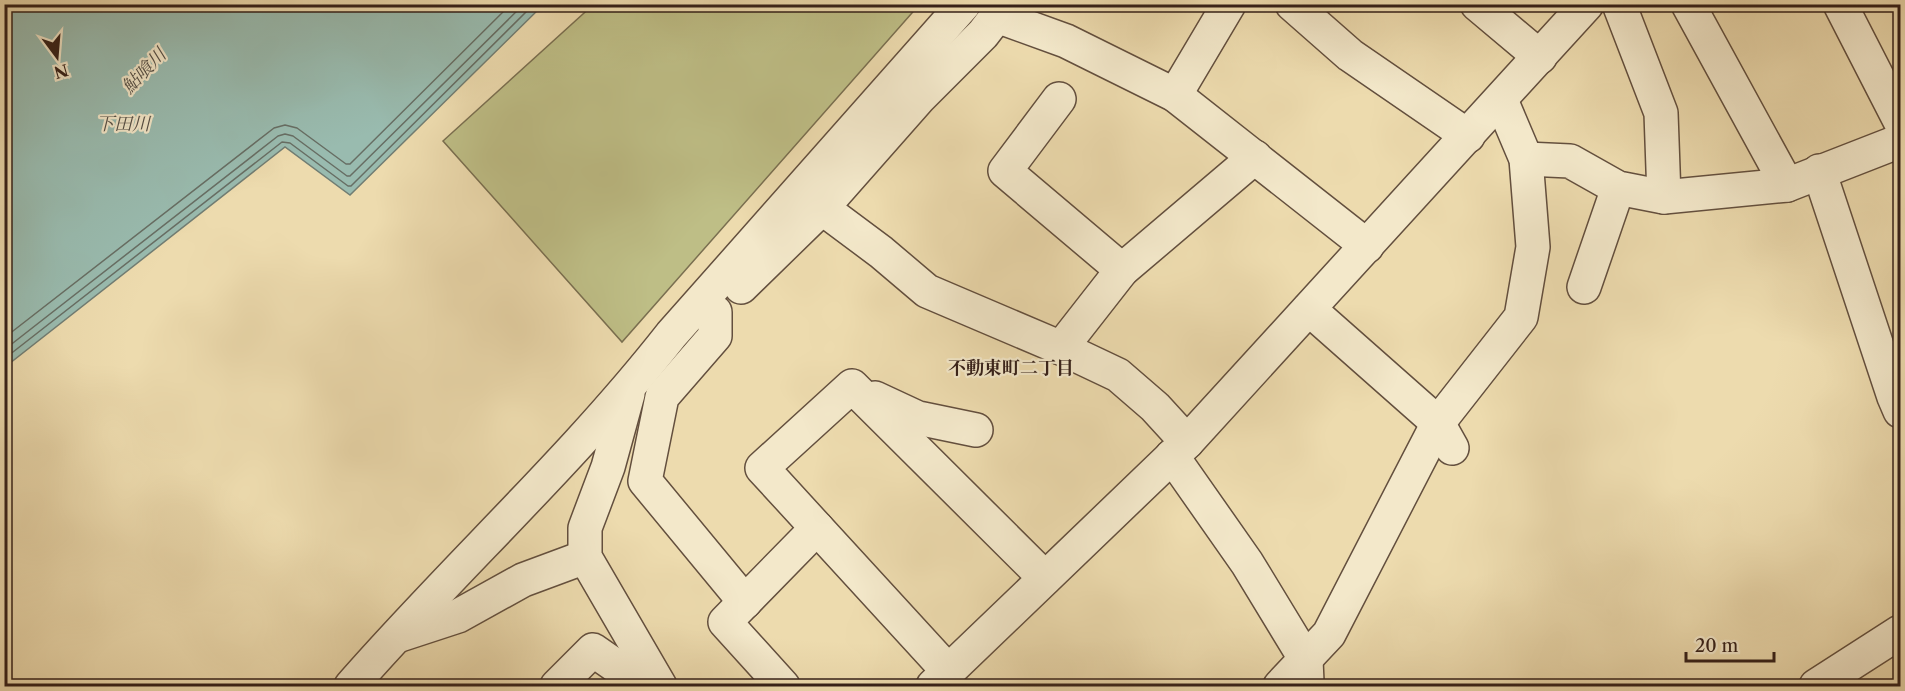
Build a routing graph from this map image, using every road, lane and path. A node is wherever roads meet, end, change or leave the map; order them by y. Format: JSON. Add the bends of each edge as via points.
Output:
{"nodes":[{"id":1,"x":964,"y":4,"type":"edge"},
{"id":2,"x":1229,"y":4,"type":"edge"},
{"id":3,"x":1292,"y":4,"type":"edge"},
{"id":4,"x":1476,"y":4,"type":"edge"},
{"id":5,"x":1587,"y":4,"type":"edge"},
{"id":6,"x":1619,"y":4,"type":"edge"},
{"id":7,"x":1688,"y":4,"type":"edge"},
{"id":8,"x":1840,"y":4,"type":"edge"},
{"id":9,"x":1002,"y":10,"type":"edge"},
{"id":10,"x":1540,"y":57,"type":"junction"},
{"id":11,"x":1175,"y":95,"type":"junction"},
{"id":12,"x":1059,"y":99,"type":"dead end"},
{"id":13,"x":1501,"y":100,"type":"junction"},
{"id":14,"x":1900,"y":122,"type":"edge"},
{"id":15,"x":1468,"y":136,"type":"junction"},
{"id":16,"x":1900,"y":141,"type":"edge"},
{"id":17,"x":1255,"y":157,"type":"junction"},
{"id":18,"x":1526,"y":159,"type":"junction"},
{"id":19,"x":1819,"y":171,"type":"junction"},
{"id":20,"x":1787,"y":185,"type":"junction"},
{"id":21,"x":1618,"y":188,"type":"junction"},
{"id":22,"x":1665,"y":197,"type":"junction"},
{"id":23,"x":822,"y":208,"type":"junction"},
{"id":24,"x":1367,"y":246,"type":"junction"},
{"id":25,"x":1122,"y":270,"type":"junction"},
{"id":26,"x":1584,"y":287,"type":"dead end"},
{"id":27,"x":1309,"y":309,"type":"junction"},
{"id":28,"x":716,"y":312,"type":"junction"},
{"id":29,"x":672,"y":335,"type":"junction"},
{"id":30,"x":1061,"y":348,"type":"junction"},
{"id":31,"x":852,"y":386,"type":"junction"},
{"id":32,"x":630,"y":389,"type":"junction"},
{"id":33,"x":1898,"y":400,"type":"edge"},
{"id":34,"x":976,"y":430,"type":"dead end"},
{"id":35,"x":1445,"y":436,"type":"junction"},
{"id":36,"x":1179,"y":449,"type":"junction"},
{"id":37,"x":817,"y":528,"type":"junction"},
{"id":38,"x":585,"y":557,"type":"junction"},
{"id":39,"x":1045,"y":578,"type":"junction"},
{"id":40,"x":744,"y":602,"type":"junction"},
{"id":41,"x":1900,"y":632,"type":"edge"},
{"id":42,"x":394,"y":637,"type":"junction"},
{"id":43,"x":1306,"y":673,"type":"edge"},
{"id":44,"x":941,"y":679,"type":"edge"},
{"id":45,"x":357,"y":683,"type":"edge"},
{"id":46,"x":557,"y":687,"type":"edge"},
{"id":47,"x":645,"y":687,"type":"edge"},
{"id":48,"x":660,"y":687,"type":"edge"},
{"id":49,"x":783,"y":687,"type":"edge"},
{"id":50,"x":1280,"y":687,"type":"edge"},
{"id":51,"x":1816,"y":687,"type":"edge"}],
"edges":[{"from":1,"to":29,"type":"street"},
{"from":2,"to":11,"type":"street"},
{"from":3,"to":15,"type":"street","via":[[1350,55]]},
{"from":4,"to":10,"type":"street"},
{"from":5,"to":10,"type":"street"},
{"from":6,"to":22,"type":"street","via":[[1661,112]]},
{"from":7,"to":20,"type":"street"},
{"from":8,"to":14,"type":"street"},
{"from":9,"to":11,"type":"street"},
{"from":9,"to":23,"type":"street"},
{"from":10,"to":13,"type":"street"},
{"from":11,"to":17,"type":"street"},
{"from":12,"to":25,"type":"street","via":[[1005,171]]},
{"from":13,"to":15,"type":"street"},
{"from":13,"to":18,"type":"street"},
{"from":15,"to":24,"type":"street"},
{"from":16,"to":19,"type":"street"},
{"from":17,"to":24,"type":"street"},
{"from":17,"to":25,"type":"street"},
{"from":18,"to":21,"type":"street","via":[[1570,161]]},
{"from":18,"to":35,"type":"street","via":[[1533,247],[1521,317]]},
{"from":19,"to":20,"type":"street"},
{"from":19,"to":33,"type":"street"},
{"from":20,"to":22,"type":"street"},
{"from":21,"to":22,"type":"street"},
{"from":21,"to":26,"type":"street"},
{"from":23,"to":28,"type":"street"},
{"from":23,"to":30,"type":"street","via":[[927,291]]},
{"from":24,"to":27,"type":"street"},
{"from":25,"to":30,"type":"street"},
{"from":27,"to":35,"type":"street"},
{"from":27,"to":36,"type":"street"},
{"from":28,"to":29,"type":"street"},
{"from":28,"to":40,"type":"street","via":[[715,336],[663,397],[645,481]]},
{"from":29,"to":32,"type":"street"},
{"from":30,"to":36,"type":"street","via":[[1118,375],[1155,407]]},
{"from":31,"to":34,"type":"street","via":[[918,418]]},
{"from":31,"to":37,"type":"street","via":[[762,468]]},
{"from":31,"to":39,"type":"street"},
{"from":32,"to":38,"type":"street","via":[[608,467],[585,528]]},
{"from":32,"to":42,"type":"street"},
{"from":35,"to":43,"type":"street"},
{"from":36,"to":39,"type":"street"},
{"from":36,"to":43,"type":"street","via":[[1247,562]]},
{"from":37,"to":40,"type":"street"},
{"from":37,"to":44,"type":"street"},
{"from":38,"to":42,"type":"street","via":[[523,580],[458,616]]},
{"from":38,"to":48,"type":"street"},
{"from":39,"to":44,"type":"street"},
{"from":40,"to":49,"type":"street","via":[[725,622]]},
{"from":41,"to":51,"type":"street"},
{"from":42,"to":45,"type":"street"},
{"from":43,"to":50,"type":"street"},
{"from":46,"to":47,"type":"street","via":[[593,650]]}]}
